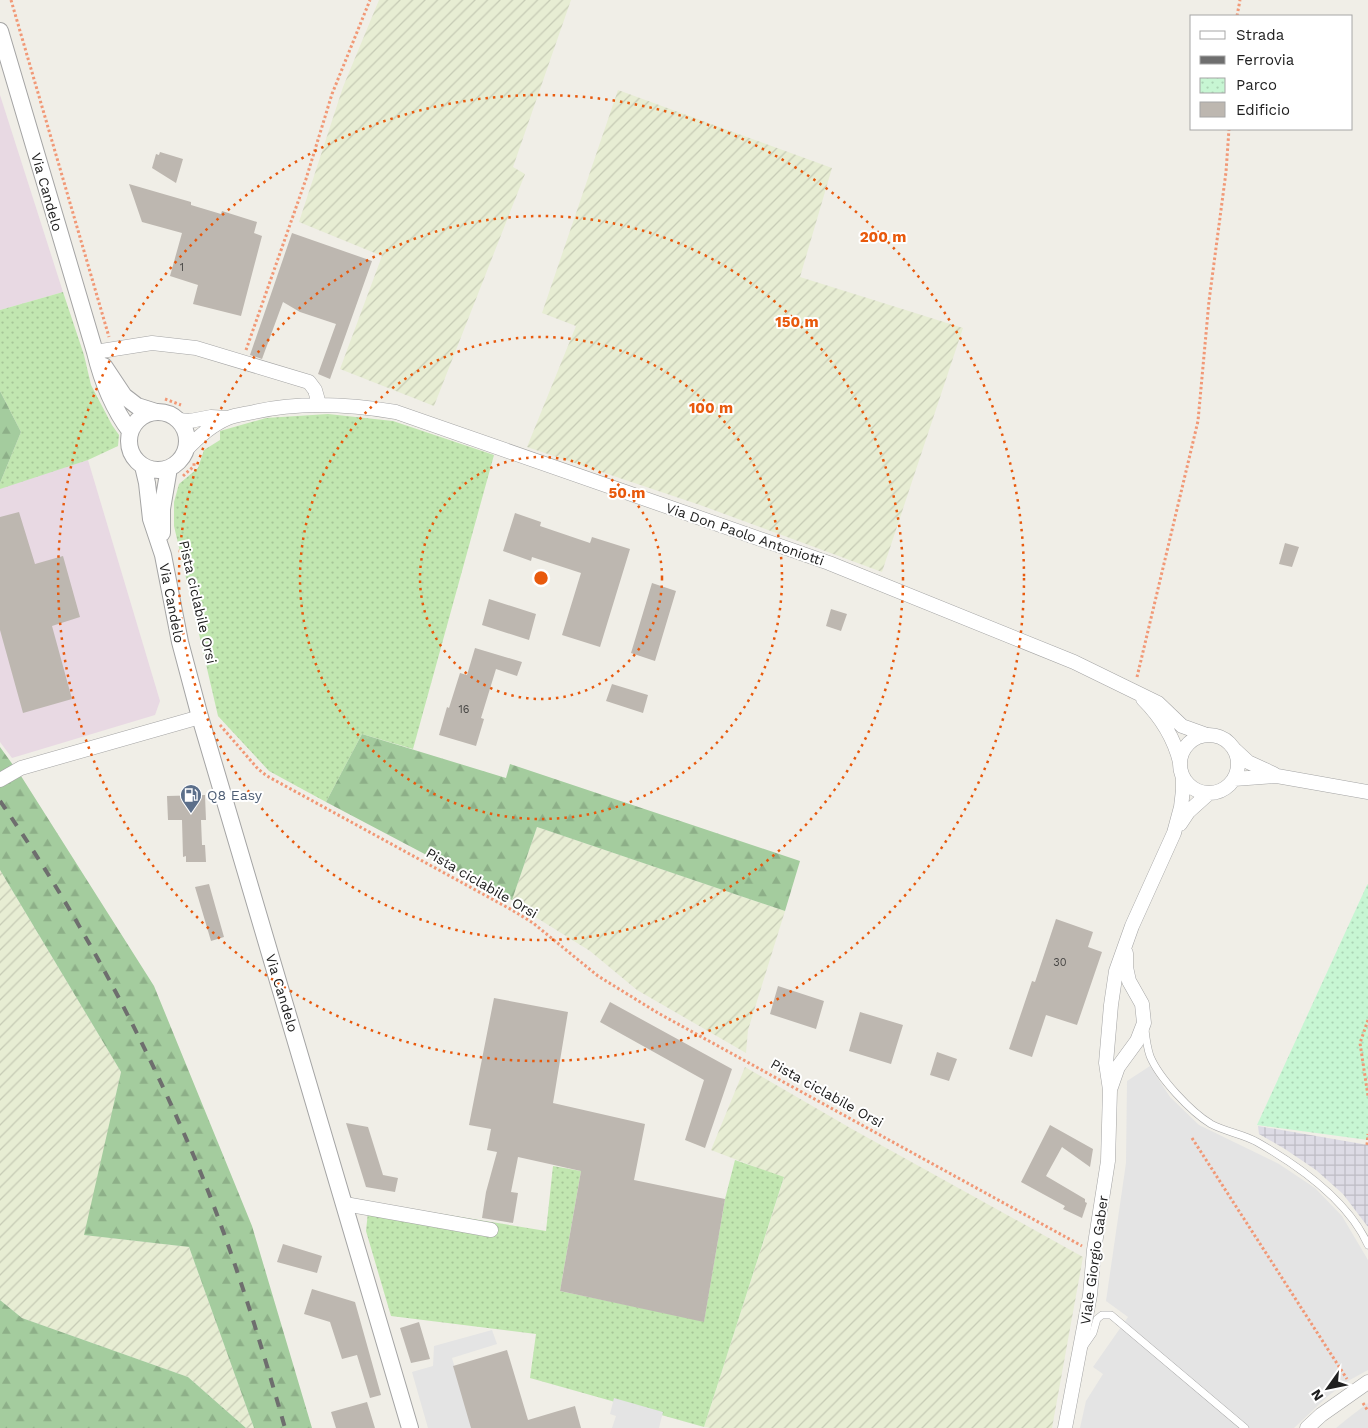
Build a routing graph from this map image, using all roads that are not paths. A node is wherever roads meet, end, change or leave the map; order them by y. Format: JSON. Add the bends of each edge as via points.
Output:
{"nodes":[{"id":1,"x":0,"y":31,"type":"edge"},
{"id":2,"x":95,"y":352,"type":"junction"},
{"id":3,"x":309,"y":382,"type":"junction"},
{"id":4,"x":325,"y":386,"type":"dead end"},
{"id":5,"x":319,"y":404,"type":"junction"},
{"id":6,"x":156,"y":405,"type":"junction"},
{"id":7,"x":182,"y":413,"type":"junction"},
{"id":8,"x":229,"y":418,"type":"junction"},
{"id":9,"x":130,"y":432,"type":"junction"},
{"id":10,"x":190,"y":453,"type":"junction"},
{"id":11,"x":143,"y":466,"type":"junction"},
{"id":12,"x":174,"y":474,"type":"junction"},
{"id":13,"x":163,"y":555,"type":"junction"},
{"id":14,"x":1134,"y":690,"type":"junction"},
{"id":15,"x":208,"y":719,"type":"junction"},
{"id":16,"x":1207,"y":735,"type":"junction"},
{"id":17,"x":1234,"y":749,"type":"junction"},
{"id":18,"x":1180,"y":762,"type":"junction"},
{"id":19,"x":1277,"y":776,"type":"junction"},
{"id":20,"x":1183,"y":777,"type":"junction"},
{"id":21,"x":1234,"y":779,"type":"junction"},
{"id":22,"x":0,"y":780,"type":"edge"},
{"id":23,"x":1368,"y":792,"type":"edge"},
{"id":24,"x":1208,"y":794,"type":"junction"},
{"id":25,"x":1174,"y":833,"type":"junction"},
{"id":26,"x":1126,"y":945,"type":"junction"},
{"id":27,"x":1144,"y":1023,"type":"junction"},
{"id":28,"x":1110,"y":1090,"type":"junction"},
{"id":29,"x":345,"y":1204,"type":"junction"},
{"id":30,"x":491,"y":1230,"type":"dead end"},
{"id":31,"x":1368,"y":1245,"type":"edge"},
{"id":32,"x":1078,"y":1355,"type":"junction"},
{"id":33,"x":1368,"y":1382,"type":"edge"},
{"id":34,"x":410,"y":1428,"type":"edge"},
{"id":35,"x":1065,"y":1428,"type":"edge"},
{"id":36,"x":1245,"y":1428,"type":"edge"},
{"id":37,"x":1307,"y":1428,"type":"edge"}],
"edges":[{"from":1,"to":2,"type":"street","name":"Via Candelo"},
{"from":2,"to":3,"type":"street","via":[[152,343],[196,348]]},
{"from":2,"to":6,"type":"street","name":"Via Candelo","via":[[124,396],[137,406]]},
{"from":2,"to":9,"type":"street","name":"Via Candelo","via":[[102,382]]},
{"from":3,"to":4,"type":"street"},
{"from":3,"to":5,"type":"street"},
{"from":5,"to":8,"type":"street","name":"Via Don Paolo Antoniotti","via":[[266,409]]},
{"from":5,"to":14,"type":"street","name":"Via Don Paolo Antoniotti","via":[[396,412],[537,460],[829,564]]},
{"from":6,"to":7,"type":"street","name":"Via Candelo","via":[[164,413]]},
{"from":6,"to":9,"type":"street","via":[[134,424]]},
{"from":7,"to":8,"type":"street","name":"Via Don Paolo Antoniotti","via":[[190,421],[211,416]]},
{"from":7,"to":10,"type":"street"},
{"from":8,"to":10,"type":"street","name":"Via Don Paolo Antoniotti","via":[[195,441]]},
{"from":9,"to":11,"type":"street","via":[[132,455]]},
{"from":10,"to":12,"type":"street","via":[[182,458]]},
{"from":11,"to":12,"type":"street"},
{"from":11,"to":13,"type":"street","name":"Via Candelo","via":[[151,519]]},
{"from":12,"to":13,"type":"street","name":"Via Candelo","via":[[162,509]]},
{"from":13,"to":15,"type":"street","name":"Via Candelo","via":[[180,642]]},
{"from":14,"to":16,"type":"street","name":"Via Don Paolo Antoniotti","via":[[1158,703],[1182,726]]},
{"from":14,"to":18,"type":"street","name":"Via Don Paolo Antoniotti","via":[[1151,707],[1170,736]]},
{"from":15,"to":22,"type":"street","via":[[21,768]]},
{"from":15,"to":29,"type":"street","name":"Via Candelo"},
{"from":16,"to":17,"type":"street","via":[[1222,738]]},
{"from":16,"to":18,"type":"street","via":[[1192,740]]},
{"from":17,"to":19,"type":"street","via":[[1248,762]]},
{"from":17,"to":21,"type":"street","via":[[1238,764]]},
{"from":18,"to":20,"type":"street"},
{"from":19,"to":21,"type":"street"},
{"from":19,"to":23,"type":"street"},
{"from":20,"to":24,"type":"street","via":[[1193,789]]},
{"from":20,"to":25,"type":"street","name":"Viale Giorgio Gaber","via":[[1181,807]]},
{"from":21,"to":24,"type":"street","via":[[1223,790]]},
{"from":24,"to":25,"type":"street","name":"Viale Giorgio Gaber","via":[[1188,812]]},
{"from":25,"to":26,"type":"street","name":"Viale Giorgio Gaber"},
{"from":26,"to":27,"type":"street","name":"Viale Giorgio Gaber","via":[[1129,981],[1142,1004]]},
{"from":26,"to":28,"type":"street","name":"Viale Giorgio Gaber","via":[[1116,971],[1111,1005],[1106,1063]]},
{"from":27,"to":28,"type":"street","name":"Viale Giorgio Gaber","via":[[1137,1041],[1118,1067]]},
{"from":27,"to":31,"type":"lane","via":[[1147,1045],[1157,1068],[1197,1114],[1212,1124],[1245,1136],[1296,1166],[1334,1199],[1356,1224]]},
{"from":28,"to":32,"type":"street","name":"Viale Giorgio Gaber","via":[[1108,1161],[1090,1295]]},
{"from":29,"to":30,"type":"street"},
{"from":29,"to":34,"type":"street","name":"Via Candelo"},
{"from":32,"to":35,"type":"street","name":"Viale Giorgio Gaber"},
{"from":32,"to":36,"type":"lane","via":[[1093,1333],[1097,1319],[1110,1315]]},
{"from":33,"to":37,"type":"street"}]}
